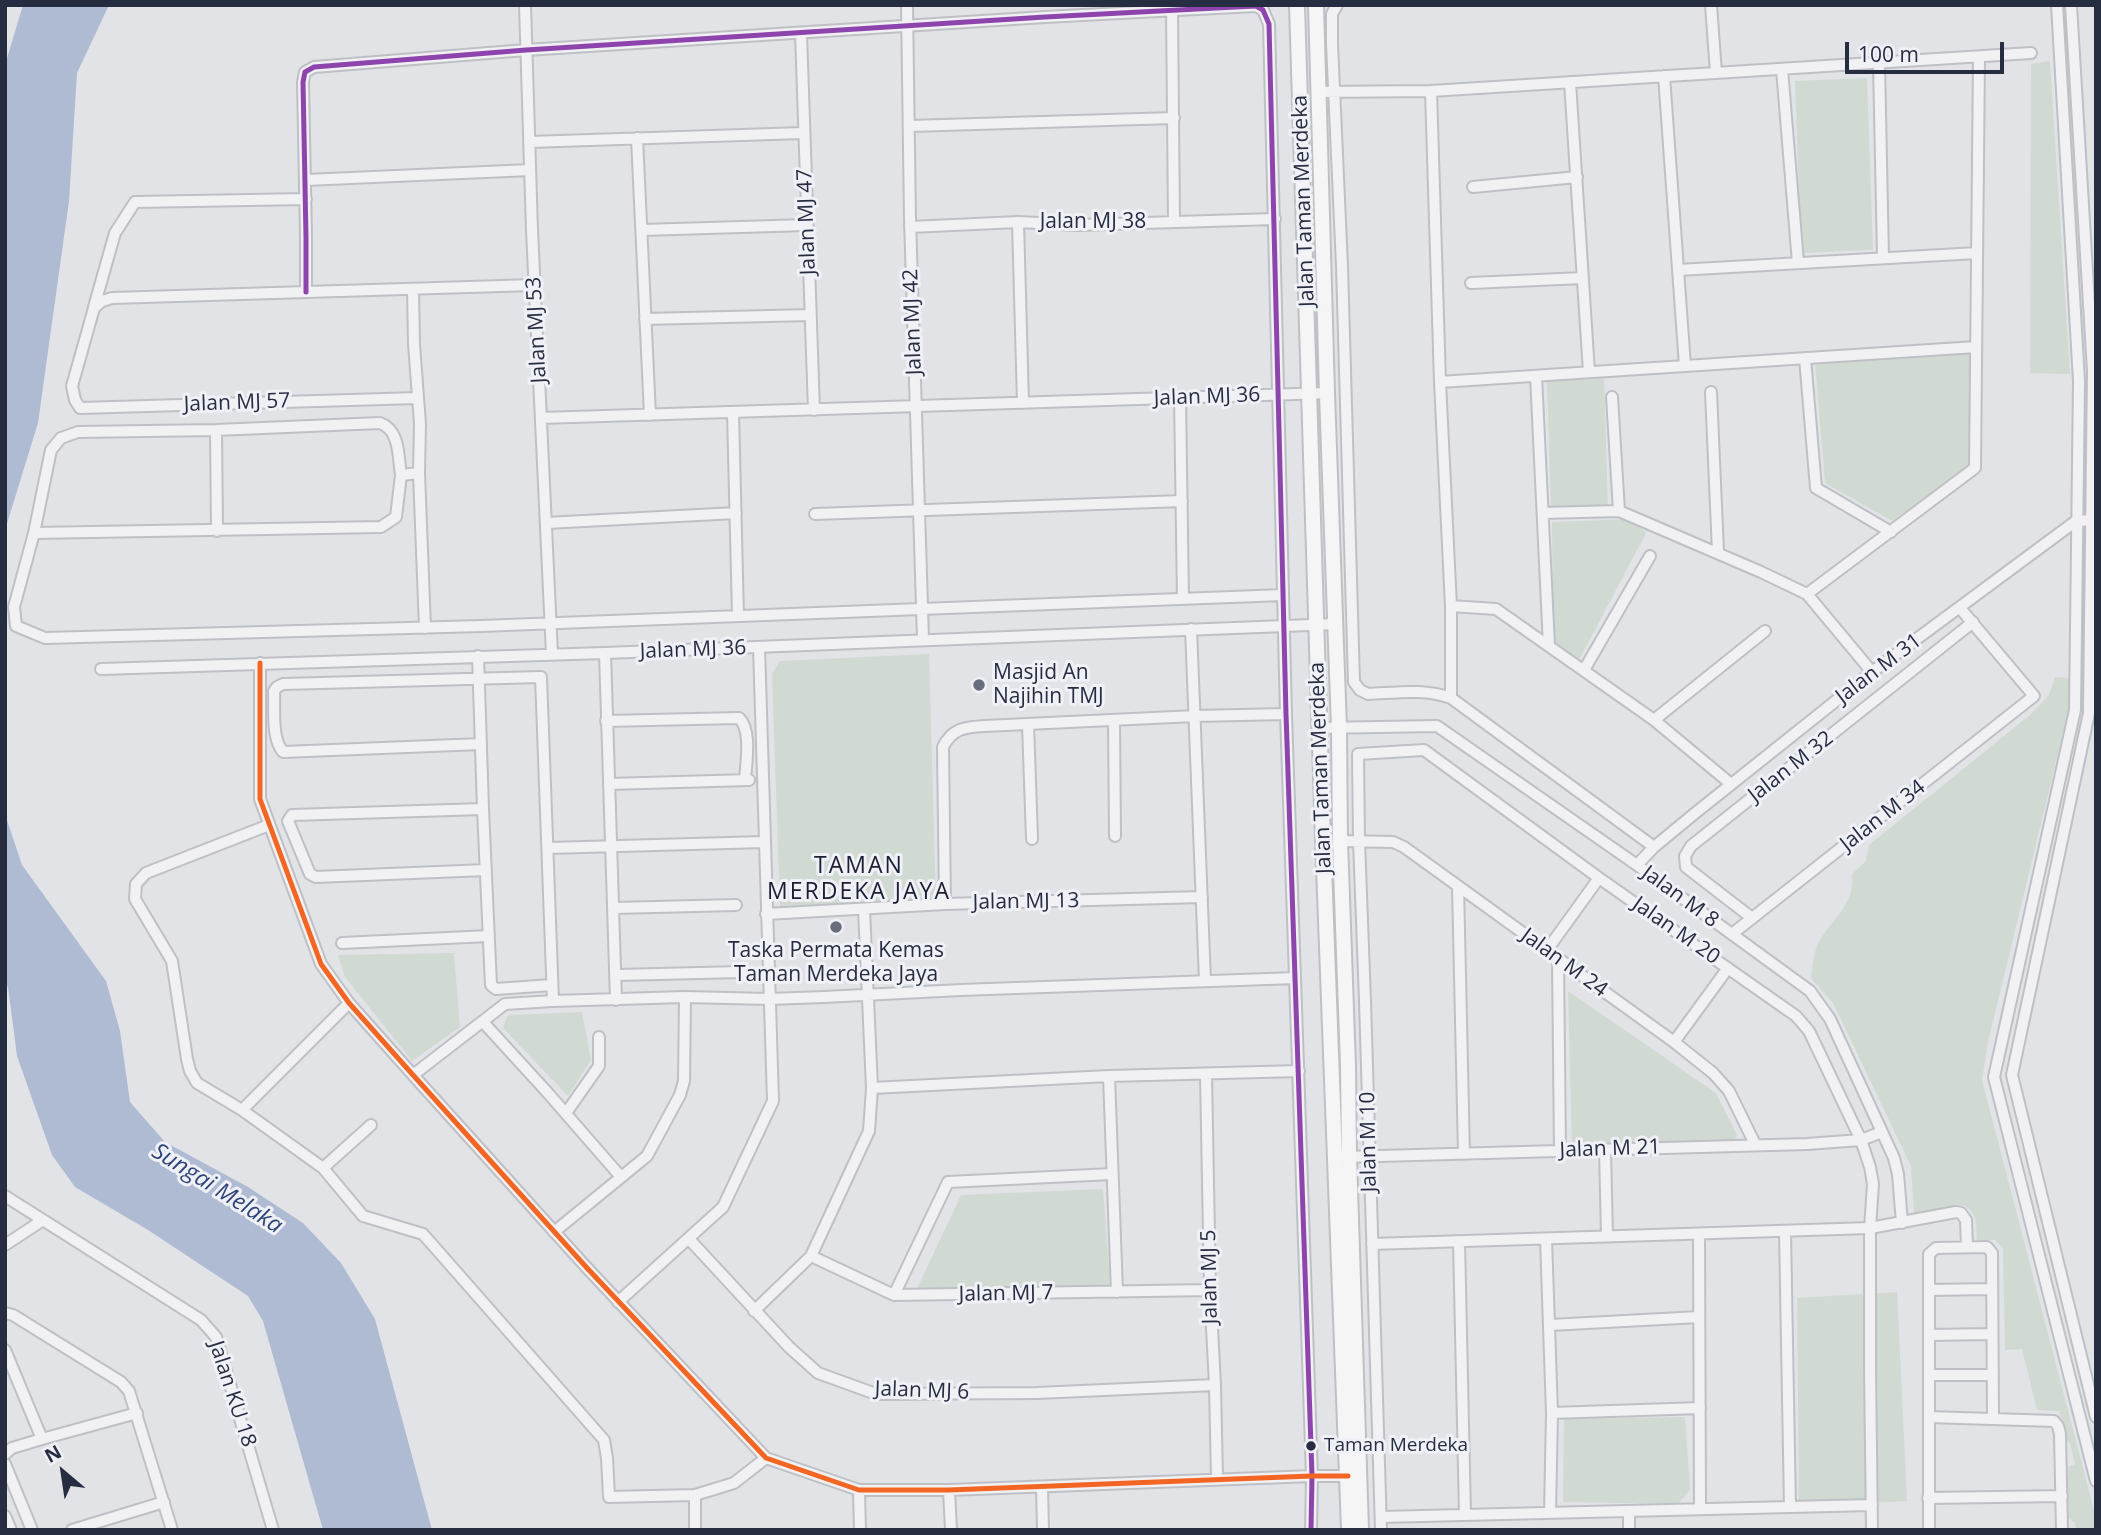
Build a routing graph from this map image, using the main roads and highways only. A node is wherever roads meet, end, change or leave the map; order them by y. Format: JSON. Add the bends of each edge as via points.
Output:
{"nodes":[{"id":1,"x":1297,"y":6,"type":"edge"},
{"id":2,"x":1317,"y":6,"type":"edge"},
{"id":3,"x":1342,"y":1158,"type":"junction"},
{"id":4,"x":1353,"y":1476,"type":"junction"},
{"id":5,"x":1349,"y":1530,"type":"edge"},
{"id":6,"x":1362,"y":1530,"type":"edge"}],
"edges":[{"from":1,"to":3,"type":"main road","name":"Jalan Taman Merdeka","via":[[1320,728]]},
{"from":2,"to":3,"type":"main road","name":"Jalan Taman Merdeka","via":[[1326,92],[1327,393],[1348,1066]]},
{"from":3,"to":4,"type":"main road","name":"Jalan Taman Merdeka"},
{"from":4,"to":5,"type":"main road","name":"Jalan Taman Merdeka"},
{"from":4,"to":6,"type":"main road","name":"Jalan Taman Merdeka"}]}
